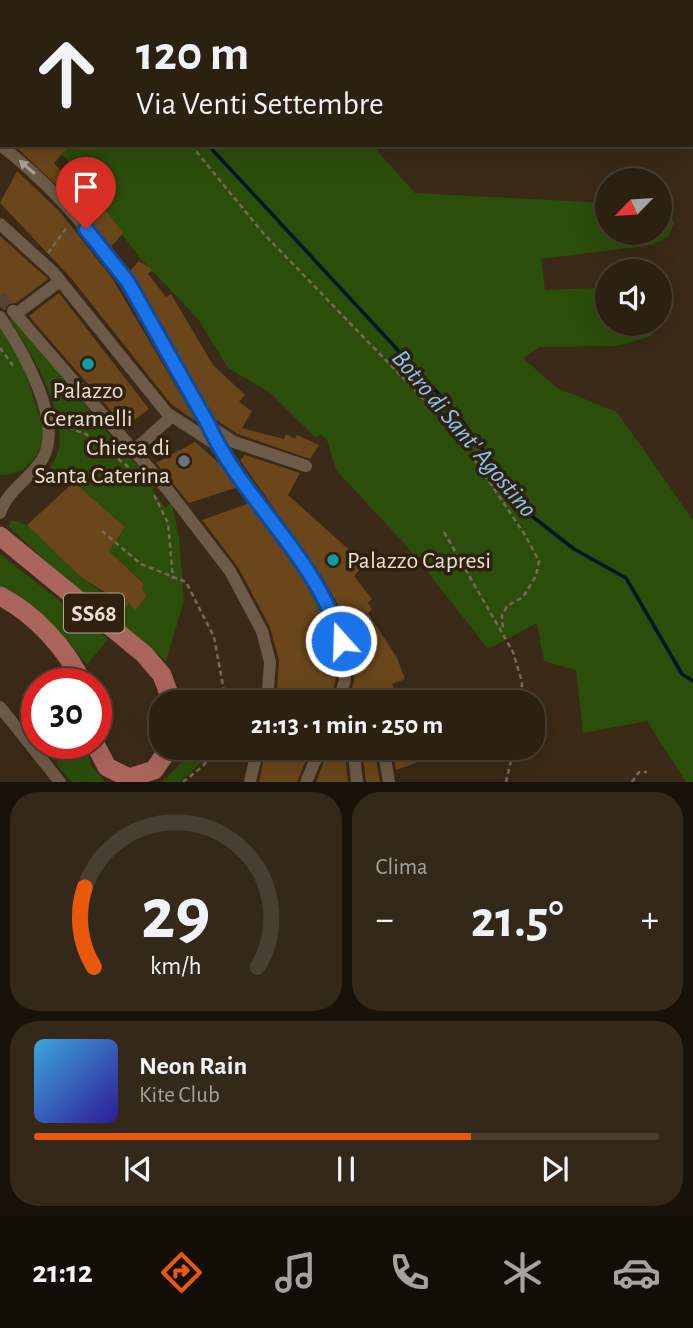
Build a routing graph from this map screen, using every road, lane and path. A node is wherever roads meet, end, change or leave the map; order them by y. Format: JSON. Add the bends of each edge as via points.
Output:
{"nodes":[{"id":1,"x":2,"y":147,"type":"edge"},
{"id":2,"x":193,"y":147,"type":"edge"},
{"id":3,"x":76,"y":216,"type":"junction"},
{"id":4,"x":0,"y":224,"type":"edge"},
{"id":5,"x":42,"y":261,"type":"junction"},
{"id":6,"x":60,"y":281,"type":"junction"},
{"id":7,"x":0,"y":317,"type":"tunnel mouth"},
{"id":8,"x":0,"y":348,"type":"edge"},
{"id":9,"x":19,"y":374,"type":"dead end"},
{"id":10,"x":171,"y":417,"type":"junction"},
{"id":11,"x":49,"y":424,"type":"junction"},
{"id":12,"x":208,"y":424,"type":"junction"},
{"id":13,"x":215,"y":444,"type":"junction"},
{"id":14,"x":132,"y":452,"type":"junction"},
{"id":15,"x":306,"y":466,"type":"dead end"},
{"id":16,"x":134,"y":471,"type":"dead end"},
{"id":17,"x":149,"y":489,"type":"dead end"},
{"id":18,"x":3,"y":499,"type":"edge"},
{"id":19,"x":0,"y":513,"type":"edge"},
{"id":20,"x":102,"y":531,"type":"dead end"},
{"id":21,"x":444,"y":532,"type":"dead end"},
{"id":22,"x":0,"y":537,"type":"edge"},
{"id":23,"x":173,"y":579,"type":"junction"},
{"id":24,"x":0,"y":596,"type":"edge"},
{"id":25,"x":503,"y":629,"type":"junction"},
{"id":26,"x":74,"y":668,"type":"edge"},
{"id":27,"x":168,"y":690,"type":"edge"},
{"id":28,"x":225,"y":690,"type":"edge"},
{"id":29,"x":268,"y":690,"type":"edge"},
{"id":30,"x":343,"y":690,"type":"edge"},
{"id":31,"x":522,"y":690,"type":"edge"},
{"id":32,"x":0,"y":706,"type":"edge"},
{"id":33,"x":102,"y":759,"type":"edge"},
{"id":34,"x":161,"y":760,"type":"edge"},
{"id":35,"x":207,"y":760,"type":"edge"},
{"id":36,"x":255,"y":760,"type":"edge"},
{"id":37,"x":315,"y":760,"type":"edge"},
{"id":38,"x":356,"y":760,"type":"edge"},
{"id":39,"x":385,"y":760,"type":"edge"},
{"id":40,"x":510,"y":760,"type":"edge"},
{"id":41,"x":647,"y":772,"type":"dead end"},
{"id":42,"x":60,"y":782,"type":"edge"},
{"id":43,"x":183,"y":782,"type":"edge"},
{"id":44,"x":250,"y":782,"type":"edge"},
{"id":45,"x":306,"y":782,"type":"edge"},
{"id":46,"x":357,"y":782,"type":"edge"},
{"id":47,"x":389,"y":782,"type":"edge"},
{"id":48,"x":506,"y":782,"type":"edge"},
{"id":49,"x":632,"y":782,"type":"edge"}],
"edges":[{"from":3,"to":1,"type":"street","one_way":true},
{"from":2,"to":25,"type":"path","via":[[263,233],[458,435],[525,535],[539,561],[537,576],[523,597],[507,606]]},
{"from":3,"to":5,"type":"path"},
{"from":3,"to":12,"type":"street","via":[[128,282]]},
{"from":4,"to":5,"type":"street"},
{"from":5,"to":6,"type":"street"},
{"from":6,"to":10,"type":"street"},
{"from":6,"to":14,"type":"street","via":[[15,313]]},
{"from":7,"to":11,"type":"street","via":[[27,364]]},
{"from":8,"to":9,"type":"path"},
{"from":10,"to":13,"type":"street"},
{"from":10,"to":14,"type":"street"},
{"from":11,"to":16,"type":"path","via":[[86,434]]},
{"from":11,"to":18,"type":"street","via":[[49,445],[35,468]]},
{"from":12,"to":13,"type":"street"},
{"from":12,"to":15,"type":"street","via":[[234,442]]},
{"from":13,"to":30,"type":"street","via":[[325,598],[343,648]]},
{"from":14,"to":29,"type":"street","via":[[209,542],[250,604],[270,659]]},
{"from":17,"to":23,"type":"path","via":[[167,519]]},
{"from":18,"to":19,"type":"street"},
{"from":20,"to":23,"type":"path","via":[[141,564]]},
{"from":21,"to":25,"type":"path"},
{"from":22,"to":27,"type":"main road","number":"SS68","via":[[147,658]]},
{"from":23,"to":28,"type":"path","via":[[186,582],[207,619]]},
{"from":24,"to":26,"type":"main road","number":"SS68","via":[[42,628]]},
{"from":25,"to":31,"type":"path"},
{"from":32,"to":42,"type":"street"},
{"from":33,"to":34,"type":"main road","via":[[107,768],[129,778],[154,770]]},
{"from":35,"to":43,"type":"path"},
{"from":36,"to":44,"type":"street"},
{"from":37,"to":45,"type":"street"},
{"from":38,"to":46,"type":"street"},
{"from":39,"to":47,"type":"street"},
{"from":40,"to":48,"type":"path"},
{"from":41,"to":49,"type":"path","via":[[639,772]]}]}
